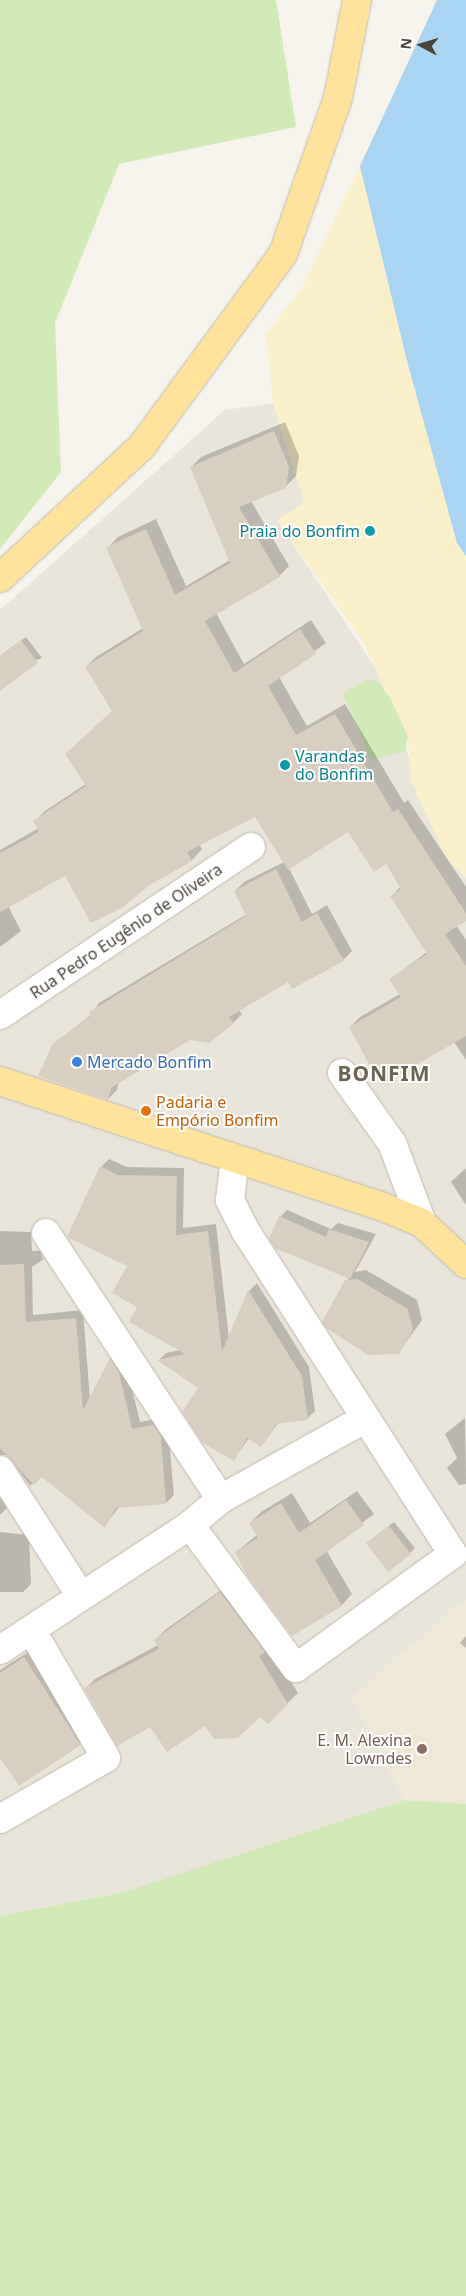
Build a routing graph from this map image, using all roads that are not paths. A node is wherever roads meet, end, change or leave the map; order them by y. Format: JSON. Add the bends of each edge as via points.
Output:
{"nodes":[{"id":1,"x":357,"y":0,"type":"edge"},
{"id":2,"x":0,"y":578,"type":"edge"},
{"id":3,"x":252,"y":847,"type":"dead end"},
{"id":4,"x":0,"y":1015,"type":"edge"},
{"id":5,"x":342,"y":1073,"type":"dead end"},
{"id":6,"x":0,"y":1081,"type":"edge"},
{"id":7,"x":234,"y":1158,"type":"junction"},
{"id":8,"x":422,"y":1223,"type":"junction"},
{"id":9,"x":46,"y":1233,"type":"dead end"},
{"id":10,"x":466,"y":1264,"type":"edge"},
{"id":11,"x":364,"y":1419,"type":"junction"},
{"id":12,"x":0,"y":1470,"type":"edge"},
{"id":13,"x":222,"y":1499,"type":"junction"},
{"id":14,"x":190,"y":1525,"type":"junction"},
{"id":15,"x":81,"y":1596,"type":"junction"},
{"id":16,"x":32,"y":1631,"type":"junction"},
{"id":17,"x":0,"y":1650,"type":"edge"},
{"id":18,"x":0,"y":1819,"type":"edge"}],
"edges":[{"from":1,"to":2,"type":"main road","via":[[338,98],[283,254],[142,446]]},
{"from":3,"to":4,"type":"street","name":"Rua Pedro Eugênio de Oliveira"},
{"from":5,"to":8,"type":"street","via":[[392,1143]]},
{"from":6,"to":7,"type":"main road"},
{"from":7,"to":8,"type":"main road","via":[[381,1206]]},
{"from":7,"to":11,"type":"street","via":[[230,1200],[246,1232]]},
{"from":8,"to":10,"type":"main road"},
{"from":9,"to":13,"type":"street"},
{"from":11,"to":13,"type":"street"},
{"from":11,"to":14,"type":"street","via":[[453,1554],[296,1668]]},
{"from":12,"to":15,"type":"street"},
{"from":13,"to":14,"type":"street"},
{"from":14,"to":15,"type":"street"},
{"from":15,"to":16,"type":"street"},
{"from":16,"to":17,"type":"street"},
{"from":16,"to":18,"type":"street","via":[[106,1758]]}]}
